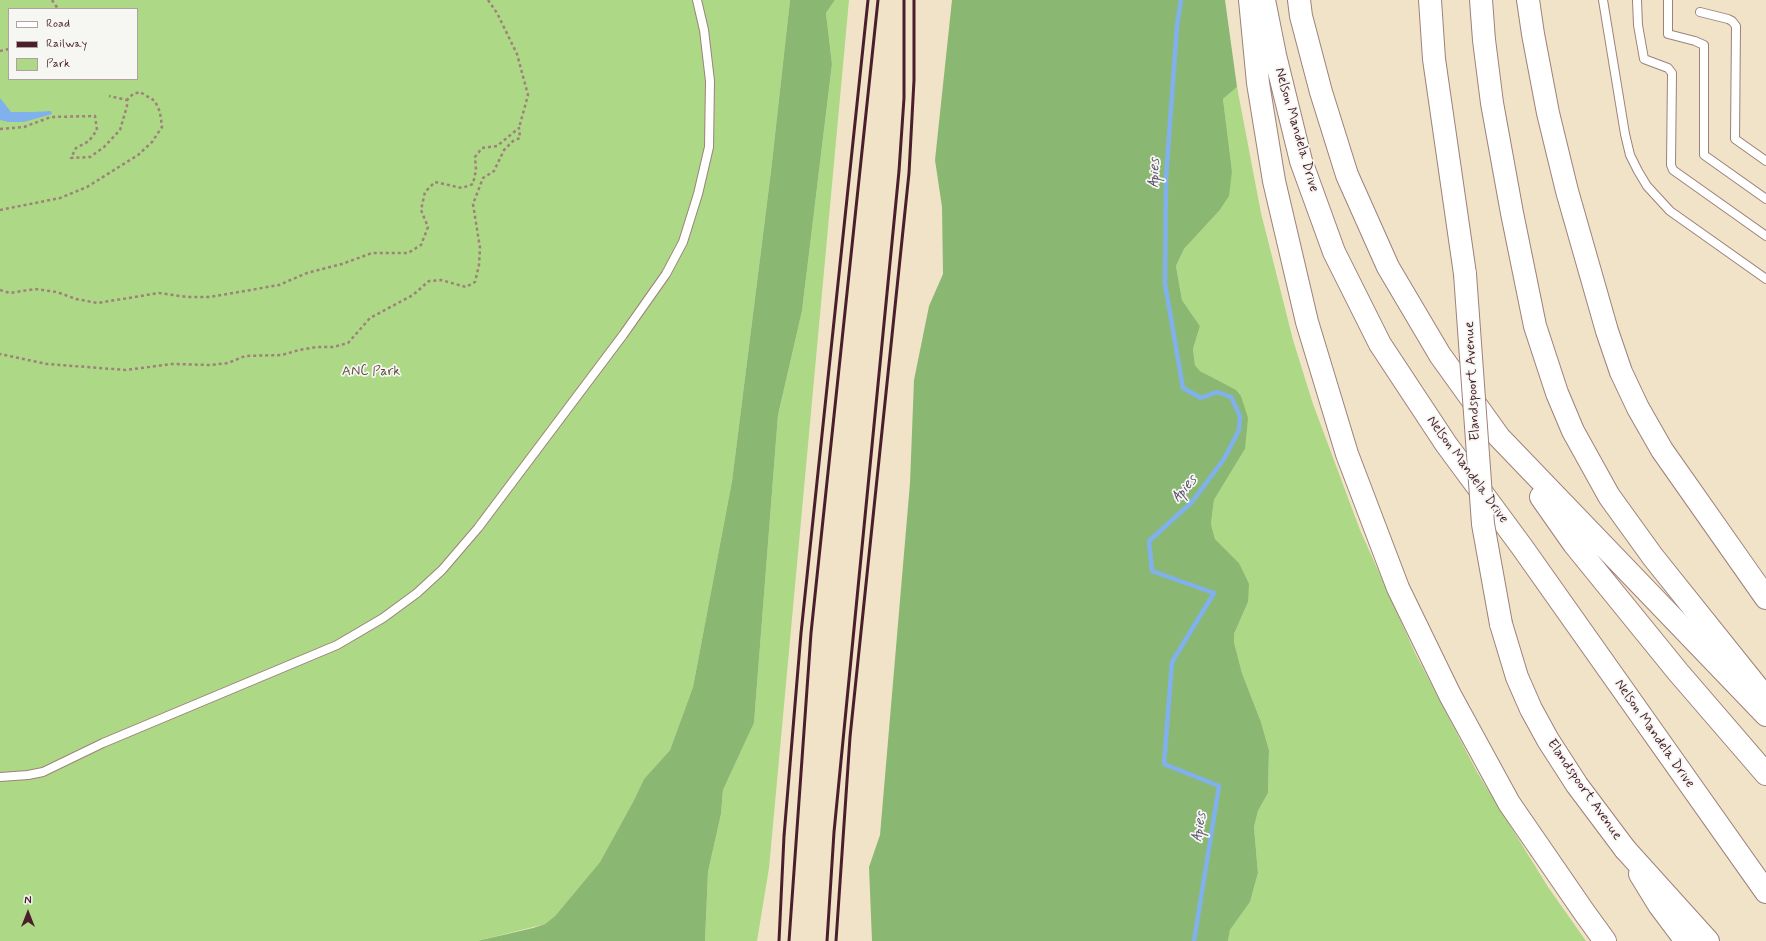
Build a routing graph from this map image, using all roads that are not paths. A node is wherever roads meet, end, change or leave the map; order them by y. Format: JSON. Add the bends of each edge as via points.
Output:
{"nodes":[{"id":1,"x":697,"y":0,"type":"edge"},
{"id":2,"x":1250,"y":0,"type":"edge"},
{"id":3,"x":1264,"y":0,"type":"edge"},
{"id":4,"x":1299,"y":0,"type":"edge"},
{"id":5,"x":1430,"y":0,"type":"edge"},
{"id":6,"x":1481,"y":0,"type":"edge"},
{"id":7,"x":1528,"y":0,"type":"edge"},
{"id":8,"x":1603,"y":0,"type":"edge"},
{"id":9,"x":1637,"y":0,"type":"edge"},
{"id":10,"x":1668,"y":0,"type":"edge"},
{"id":11,"x":1700,"y":12,"type":"dead end"},
{"id":12,"x":1766,"y":161,"type":"edge"},
{"id":13,"x":1766,"y":199,"type":"edge"},
{"id":14,"x":1766,"y":236,"type":"edge"},
{"id":15,"x":1766,"y":279,"type":"edge"},
{"id":16,"x":1499,"y":437,"type":"junction"},
{"id":17,"x":1766,"y":598,"type":"edge"},
{"id":18,"x":1766,"y":698,"type":"edge"},
{"id":19,"x":1766,"y":715,"type":"edge"},
{"id":20,"x":1766,"y":774,"type":"edge"},
{"id":21,"x":0,"y":777,"type":"edge"},
{"id":22,"x":1625,"y":849,"type":"junction"},
{"id":23,"x":1766,"y":892,"type":"edge"},
{"id":24,"x":1605,"y":941,"type":"edge"},
{"id":25,"x":1686,"y":941,"type":"edge"},
{"id":26,"x":1708,"y":941,"type":"edge"}],
"edges":[{"from":1,"to":21,"type":"lane","via":[[704,30],[710,81],[709,147],[683,242],[666,274],[642,309],[478,528],[442,570],[417,593],[383,618],[337,645],[103,743],[43,772]]},
{"from":2,"to":24,"type":"main road","via":[[1258,83],[1274,181],[1307,322],[1348,454],[1398,588],[1450,694],[1509,802]]},
{"from":3,"to":23,"type":"main road","name":"Nelson Mandela Drive","via":[[1301,161],[1334,252],[1380,344],[1446,444]]},
{"from":4,"to":16,"type":"main road","via":[[1319,84],[1347,175],[1388,267],[1440,355]]},
{"from":5,"to":22,"type":"main road","name":"Elandspoort Avenue","bridge":true,"via":[[1434,59],[1465,274],[1483,524],[1501,624],[1517,677],[1548,740],[1577,785]]},
{"from":6,"to":18,"type":"main road","via":[[1492,103],[1516,235],[1535,326],[1557,393],[1573,431],[1609,496],[1653,557]]},
{"from":7,"to":17,"type":"main road","via":[[1548,113],[1567,191],[1606,331],[1621,372],[1638,408],[1666,456]]},
{"from":8,"to":15,"type":"lane","via":[[1625,134],[1630,155],[1638,171],[1647,186],[1670,211]]},
{"from":9,"to":14,"type":"lane","via":[[1644,59],[1672,71],[1673,170]]},
{"from":10,"to":13,"type":"lane","via":[[1669,34],[1704,45],[1704,154]]},
{"from":11,"to":12,"type":"lane","via":[[1728,19],[1736,26],[1735,139]]},
{"from":16,"to":19,"type":"main road"},
{"from":16,"to":20,"type":"main road","via":[[1574,544],[1678,672]]},
{"from":22,"to":25,"type":"main road","via":[[1659,905]]},
{"from":22,"to":26,"type":"main road"}]}
